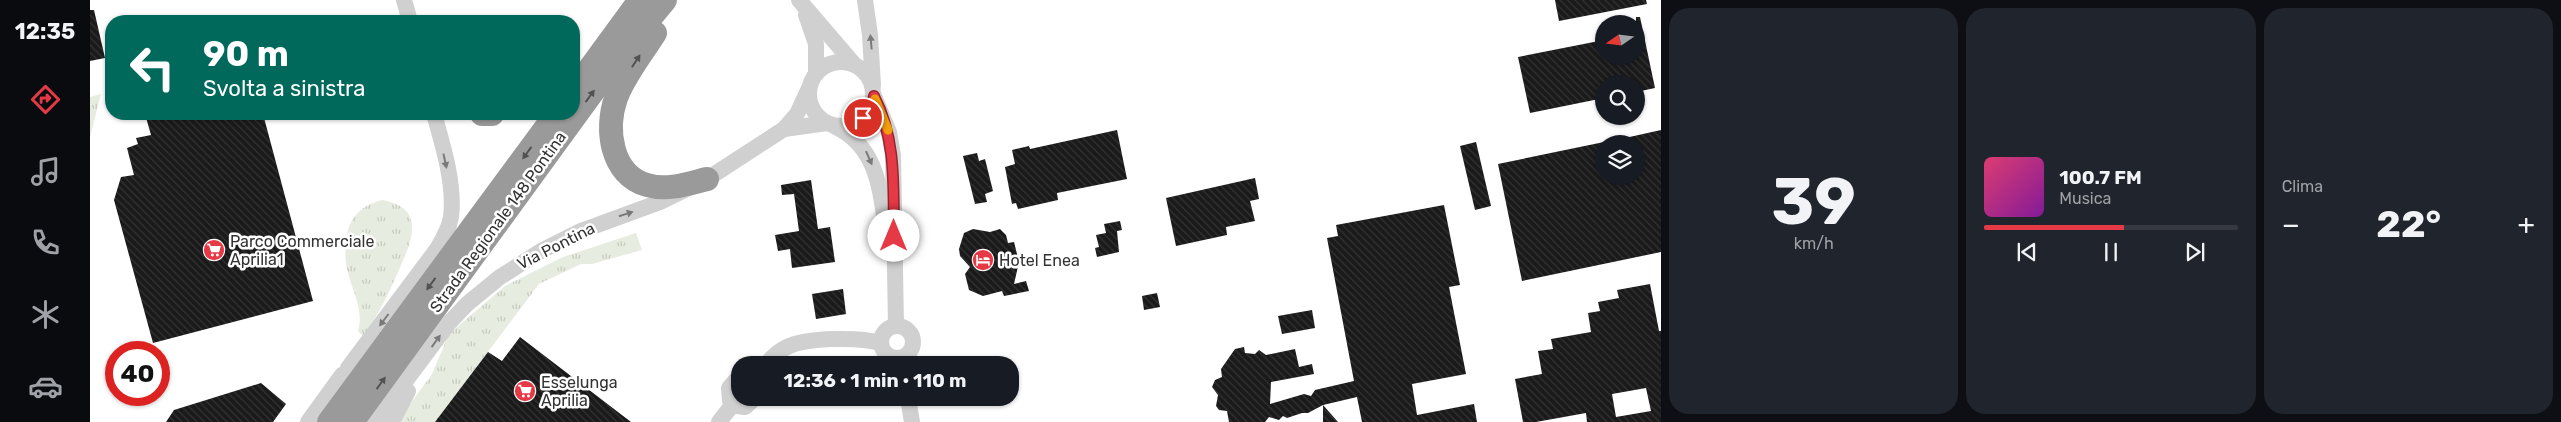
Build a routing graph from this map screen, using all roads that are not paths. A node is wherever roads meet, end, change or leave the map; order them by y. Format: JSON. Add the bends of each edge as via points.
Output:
{"nodes":[{"id":1,"x":640,"y":0,"type":"edge"},
{"id":2,"x":665,"y":0,"type":"edge"},
{"id":3,"x":673,"y":0,"type":"edge"},
{"id":4,"x":798,"y":0,"type":"edge"},
{"id":5,"x":865,"y":0,"type":"edge"},
{"id":6,"x":626,"y":18,"type":"junction"},
{"id":7,"x":853,"y":63,"type":"junction"},
{"id":8,"x":580,"y":68,"type":"edge"},
{"id":9,"x":816,"y":73,"type":"junction"},
{"id":10,"x":580,"y":82,"type":"edge"},
{"id":11,"x":809,"y":88,"type":"junction"},
{"id":12,"x":873,"y":90,"type":"junction"},
{"id":13,"x":580,"y":109,"type":"edge"},
{"id":14,"x":435,"y":120,"type":"edge"},
{"id":15,"x":552,"y":120,"type":"edge"},
{"id":16,"x":572,"y":120,"type":"edge"},
{"id":17,"x":831,"y":125,"type":"junction"},
{"id":18,"x":784,"y":129,"type":"junction"},
{"id":19,"x":707,"y":179,"type":"junction"},
{"id":20,"x":894,"y":283,"type":"junction"},
{"id":21,"x":896,"y":326,"type":"junction"},
{"id":22,"x":881,"y":343,"type":"junction"},
{"id":23,"x":776,"y":356,"type":"edge"},
{"id":24,"x":890,"y":356,"type":"edge"},
{"id":25,"x":906,"y":356,"type":"edge"},
{"id":26,"x":344,"y":377,"type":"junction"},
{"id":27,"x":410,"y":377,"type":"junction"},
{"id":28,"x":731,"y":386,"type":"edge"},
{"id":29,"x":731,"y":401,"type":"edge"},
{"id":30,"x":731,"y":406,"type":"edge"},
{"id":31,"x":909,"y":406,"type":"edge"},
{"id":32,"x":308,"y":422,"type":"edge"},
{"id":33,"x":327,"y":422,"type":"edge"},
{"id":34,"x":352,"y":422,"type":"edge"},
{"id":35,"x":376,"y":422,"type":"edge"},
{"id":36,"x":392,"y":422,"type":"edge"},
{"id":37,"x":719,"y":422,"type":"edge"},
{"id":38,"x":912,"y":422,"type":"edge"}],
"edges":[{"from":1,"to":6,"type":"highway"},
{"from":13,"to":2,"type":"highway","name":"Strada Regionale 148 Pontina","one_way":true},
{"from":19,"to":3,"type":"highway","one_way":true,"via":[[678,187],[641,183],[622,167],[611,139],[612,115],[619,92]]},
{"from":4,"to":7,"type":"street"},
{"from":4,"to":9,"type":"street","via":[[813,32]]},
{"from":12,"to":5,"type":"street","one_way":true},
{"from":6,"to":8,"type":"highway"},
{"from":6,"to":10,"type":"highway"},
{"from":7,"to":9,"type":"street","via":[[833,62]]},
{"from":7,"to":12,"type":"street","via":[[861,68]]},
{"from":9,"to":11,"type":"street"},
{"from":11,"to":17,"type":"street","via":[[815,113]]},
{"from":11,"to":18,"type":"street","name":"Via Pontina","via":[[797,114]]},
{"from":12,"to":17,"type":"street","via":[[868,114],[858,122]]},
{"from":12,"to":20,"type":"street","via":[[889,132],[893,155]]},
{"from":14,"to":26,"type":"street","one_way":true,"via":[[451,191],[447,232]]},
{"from":15,"to":33,"type":"highway","name":"Strada Regionale 148 Pontina","one_way":true},
{"from":34,"to":16,"type":"highway","name":"Strada Regionale 148 Pontina","one_way":true},
{"from":17,"to":18,"type":"street","name":"Via Pontina"},
{"from":17,"to":20,"type":"street","one_way":true,"via":[[856,139],[871,160]]},
{"from":18,"to":19,"type":"street","name":"Via Pontina"},
{"from":27,"to":19,"type":"street","name":"Via Pontina","one_way":true,"via":[[458,313],[512,268],[581,230],[660,202]]},
{"from":20,"to":21,"type":"street"},
{"from":21,"to":22,"type":"street","via":[[884,332]]},
{"from":21,"to":25,"type":"street","via":[[909,331],[913,340]]},
{"from":22,"to":23,"type":"street","via":[[861,339],[798,343]]},
{"from":22,"to":24,"type":"street"},
{"from":26,"to":32,"type":"street"},
{"from":26,"to":33,"type":"highway"},
{"from":27,"to":35,"type":"street","name":"Via Pontina"},
{"from":27,"to":36,"type":"street","via":[[406,396]]},
{"from":28,"to":29,"type":"street","via":[[728,397]]},
{"from":30,"to":37,"type":"street"},
{"from":31,"to":38,"type":"street"}]}
